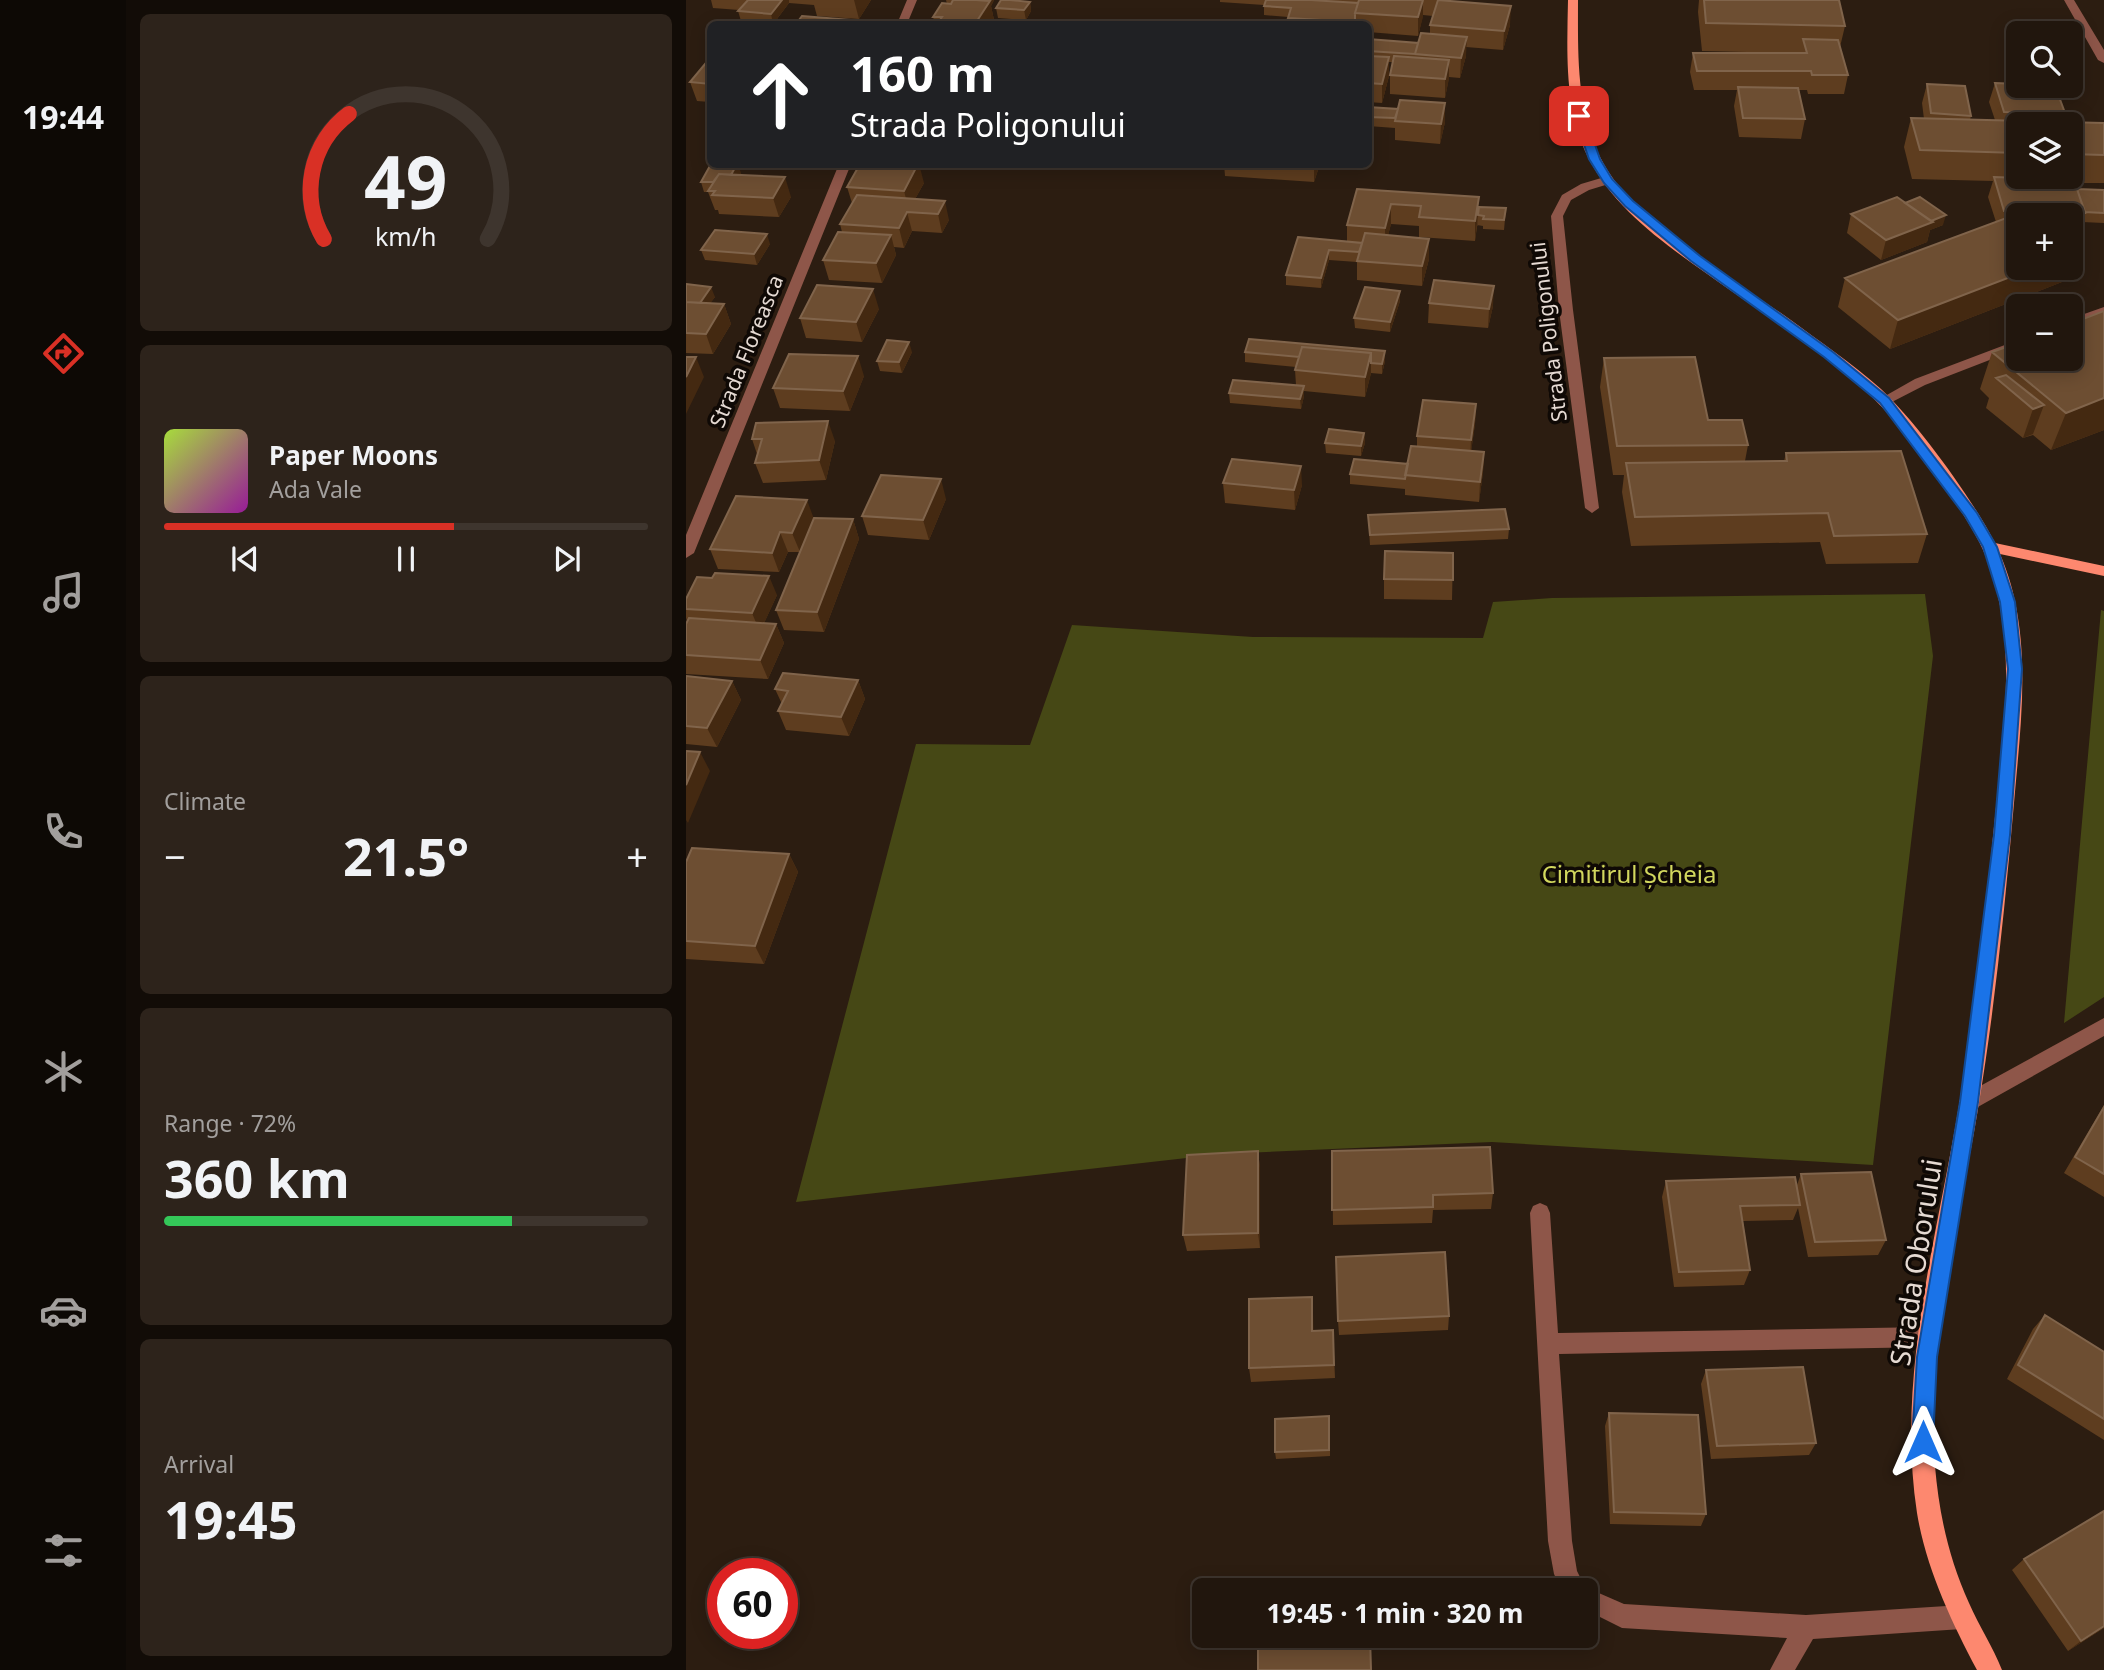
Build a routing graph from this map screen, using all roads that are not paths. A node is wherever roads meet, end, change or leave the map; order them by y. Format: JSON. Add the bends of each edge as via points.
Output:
{"nodes":[{"id":1,"x":912,"y":0,"type":"edge"},
{"id":2,"x":1573,"y":0,"type":"edge"},
{"id":3,"x":2070,"y":0,"type":"edge"},
{"id":4,"x":903,"y":21,"type":"edge"},
{"id":5,"x":2104,"y":60,"type":"edge"},
{"id":6,"x":843,"y":168,"type":"edge"},
{"id":7,"x":1608,"y":180,"type":"junction"},
{"id":8,"x":2104,"y":311,"type":"edge"},
{"id":9,"x":2083,"y":319,"type":"edge"},
{"id":10,"x":2006,"y":349,"type":"edge"},
{"id":11,"x":1885,"y":401,"type":"junction"},
{"id":12,"x":1592,"y":508,"type":"dead end"},
{"id":13,"x":1990,"y":547,"type":"junction"},
{"id":14,"x":686,"y":553,"type":"edge"},
{"id":15,"x":2104,"y":571,"type":"edge"},
{"id":16,"x":2104,"y":1026,"type":"edge"},
{"id":17,"x":1969,"y":1102,"type":"junction"},
{"id":18,"x":1541,"y":1213,"type":"dead end"},
{"id":19,"x":1930,"y":1337,"type":"junction"},
{"id":20,"x":1549,"y":1344,"type":"junction"},
{"id":21,"x":1568,"y":1578,"type":"edge"},
{"id":22,"x":1598,"y":1604,"type":"edge"},
{"id":23,"x":1962,"y":1617,"type":"junction"},
{"id":24,"x":1806,"y":1627,"type":"junction"},
{"id":25,"x":1782,"y":1670,"type":"edge"},
{"id":26,"x":1990,"y":1670,"type":"edge"}],
"edges":[{"from":1,"to":4,"type":"street"},
{"from":2,"to":7,"type":"main road","via":[[1579,116]]},
{"from":3,"to":5,"type":"street"},
{"from":6,"to":14,"type":"street","name":"Strada Floreasca"},
{"from":7,"to":11,"type":"main road","via":[[1629,204],[1696,259]]},
{"from":7,"to":12,"type":"street","name":"Strada Poligonului","via":[[1566,198],[1557,216]]},
{"from":8,"to":9,"type":"street"},
{"from":10,"to":11,"type":"street"},
{"from":11,"to":13,"type":"main road","via":[[1963,503]]},
{"from":13,"to":15,"type":"main road"},
{"from":13,"to":17,"type":"main road","name":"Strada Oborului","via":[[2007,602],[2015,669],[2002,835]]},
{"from":16,"to":17,"type":"street"},
{"from":17,"to":19,"type":"main road","name":"Strada Oborului"},
{"from":18,"to":20,"type":"street"},
{"from":19,"to":20,"type":"street"},
{"from":19,"to":23,"type":"main road","name":"Strada Oborului","via":[[1922,1418],[1924,1465],[1942,1566]]},
{"from":20,"to":21,"type":"street","via":[[1560,1541]]},
{"from":22,"to":24,"type":"street","via":[[1622,1616]]},
{"from":23,"to":24,"type":"street"},
{"from":23,"to":26,"type":"main road","name":"Strada Oborului"},
{"from":24,"to":25,"type":"street"}]}
